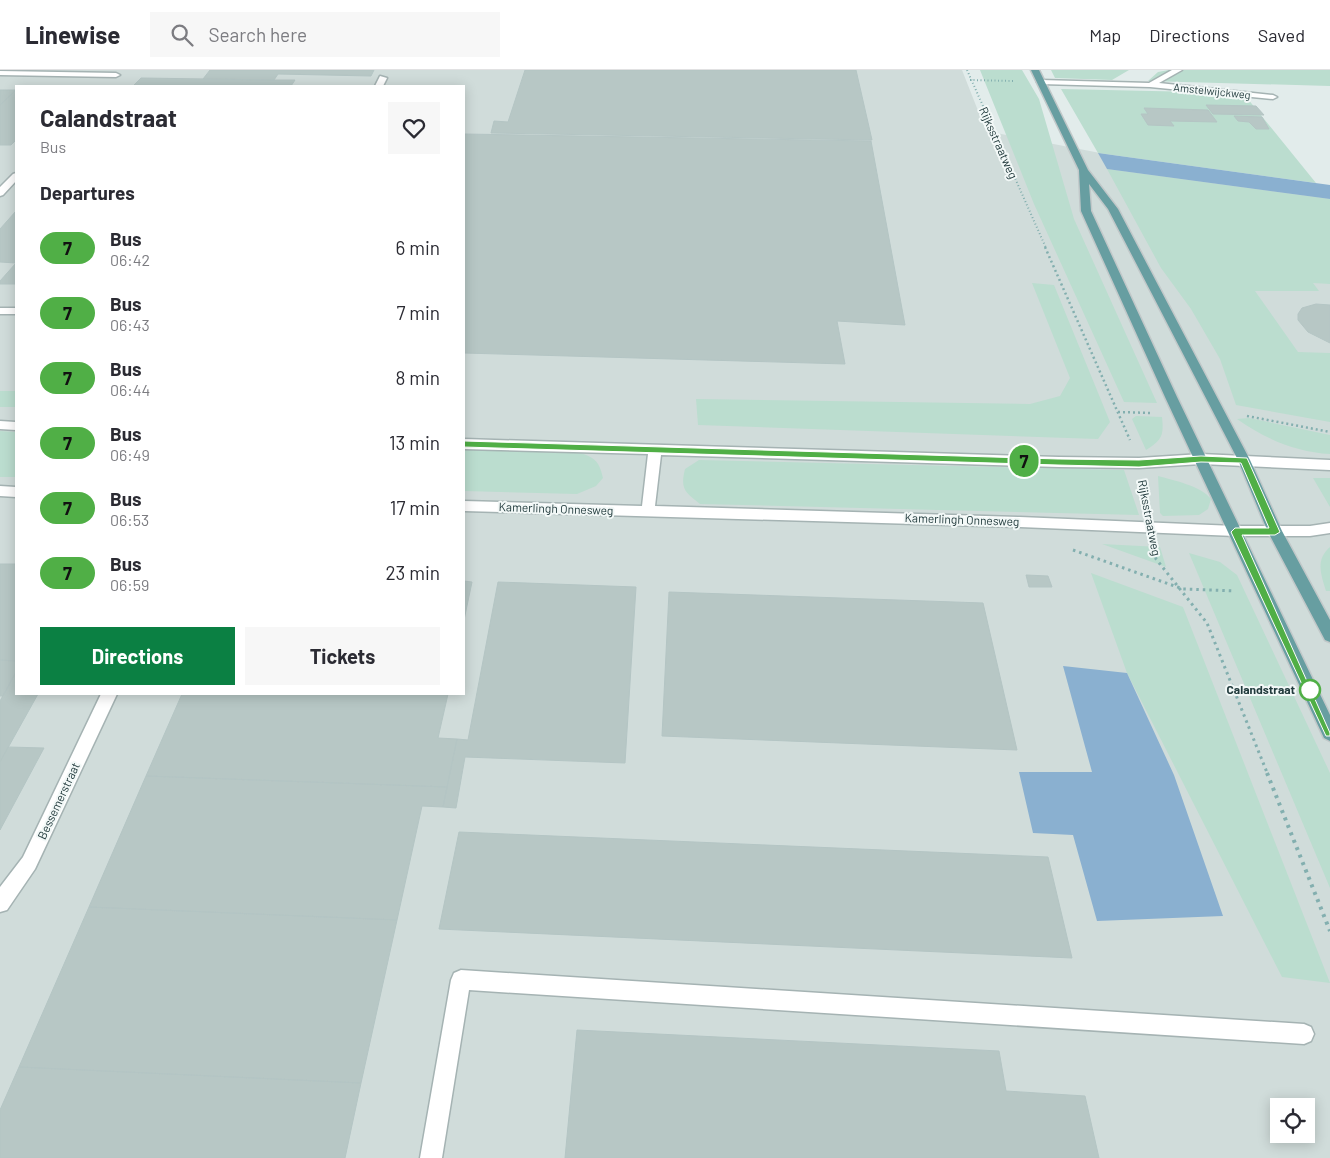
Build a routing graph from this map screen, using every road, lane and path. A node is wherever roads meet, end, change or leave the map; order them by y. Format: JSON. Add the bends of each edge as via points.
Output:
{"nodes":[{"id":1,"x":967,"y":70,"type":"edge"},
{"id":2,"x":1035,"y":70,"type":"edge"},
{"id":3,"x":1178,"y":70,"type":"edge"},
{"id":4,"x":0,"y":73,"type":"edge"},
{"id":5,"x":118,"y":73,"type":"edge"},
{"id":6,"x":383,"y":78,"type":"dead end"},
{"id":7,"x":970,"y":80,"type":"junction"},
{"id":8,"x":1041,"y":82,"type":"junction"},
{"id":9,"x":106,"y":85,"type":"edge"},
{"id":10,"x":380,"y":85,"type":"edge"},
{"id":11,"x":1150,"y":85,"type":"junction"},
{"id":12,"x":1273,"y":97,"type":"dead end"},
{"id":13,"x":1084,"y":170,"type":"junction"},
{"id":14,"x":15,"y":177,"type":"edge"},
{"id":15,"x":0,"y":193,"type":"edge"},
{"id":16,"x":0,"y":311,"type":"edge"},
{"id":17,"x":15,"y":311,"type":"edge"},
{"id":18,"x":0,"y":425,"type":"edge"},
{"id":19,"x":15,"y":426,"type":"edge"},
{"id":20,"x":465,"y":444,"type":"edge"},
{"id":21,"x":655,"y":450,"type":"junction"},
{"id":22,"x":1201,"y":459,"type":"junction"},
{"id":23,"x":1244,"y":460,"type":"junction"},
{"id":24,"x":1139,"y":464,"type":"junction"},
{"id":25,"x":1330,"y":465,"type":"edge"},
{"id":26,"x":0,"y":491,"type":"edge"},
{"id":27,"x":15,"y":492,"type":"edge"},
{"id":28,"x":465,"y":506,"type":"edge"},
{"id":29,"x":648,"y":511,"type":"junction"},
{"id":30,"x":1330,"y":528,"type":"edge"},
{"id":31,"x":1149,"y":529,"type":"junction"},
{"id":32,"x":1235,"y":532,"type":"junction"},
{"id":33,"x":1275,"y":532,"type":"junction"},
{"id":34,"x":1068,"y":548,"type":"dead end"},
{"id":35,"x":1183,"y":589,"type":"junction"},
{"id":36,"x":1264,"y":592,"type":"junction"},
{"id":37,"x":1330,"y":635,"type":"edge"},
{"id":38,"x":109,"y":695,"type":"edge"},
{"id":39,"x":1330,"y":733,"type":"edge"},
{"id":40,"x":0,"y":903,"type":"edge"},
{"id":41,"x":1330,"y":930,"type":"edge"},
{"id":42,"x":1304,"y":1034,"type":"dead end"},
{"id":43,"x":431,"y":1158,"type":"edge"}],
"edges":[{"from":1,"to":7,"type":"path","name":"Rijksstraatweg"},
{"from":2,"to":8,"type":"main road"},
{"from":3,"to":11,"type":"street","name":"Amstelwijckweg"},
{"from":4,"to":5,"type":"street"},
{"from":5,"to":9,"type":"street"},
{"from":6,"to":10,"type":"street"},
{"from":7,"to":8,"type":"path"},
{"from":7,"to":24,"type":"path","name":"Rijksstraatweg"},
{"from":8,"to":11,"type":"street","name":"Amstelwijckweg"},
{"from":8,"to":13,"type":"main road"},
{"from":11,"to":12,"type":"street","name":"Amstelwijckweg"},
{"from":13,"to":22,"type":"main road","via":[[1086,211]]},
{"from":13,"to":23,"type":"main road","via":[[1113,209]]},
{"from":14,"to":15,"type":"street"},
{"from":16,"to":17,"type":"street"},
{"from":18,"to":19,"type":"street"},
{"from":20,"to":21,"type":"street"},
{"from":21,"to":24,"type":"street"},
{"from":21,"to":29,"type":"street"},
{"from":22,"to":23,"type":"street"},
{"from":22,"to":24,"type":"street"},
{"from":22,"to":32,"type":"main road"},
{"from":23,"to":25,"type":"street"},
{"from":23,"to":33,"type":"main road"},
{"from":24,"to":31,"type":"path","name":"Rijksstraatweg"},
{"from":26,"to":27,"type":"street"},
{"from":28,"to":29,"type":"street","name":"Kamerlingh Onnesweg"},
{"from":29,"to":31,"type":"street","name":"Kamerlingh Onnesweg"},
{"from":30,"to":33,"type":"street","via":[[1310,532]]},
{"from":31,"to":32,"type":"street","name":"Kamerlingh Onnesweg"},
{"from":31,"to":35,"type":"path","name":"Rijksstraatweg","via":[[1156,558]]},
{"from":32,"to":33,"type":"street","name":"Kamerlingh Onnesweg"},
{"from":32,"to":36,"type":"main road"},
{"from":33,"to":37,"type":"main road"},
{"from":34,"to":35,"type":"path"},
{"from":35,"to":36,"type":"path"},
{"from":35,"to":41,"type":"path","name":"Rijksstraatweg","via":[[1207,623]]},
{"from":36,"to":39,"type":"main road"},
{"from":38,"to":40,"type":"street","name":"Bessemerstraat","via":[[29,863]]},
{"from":42,"to":43,"type":"street","via":[[461,980]]}]}
